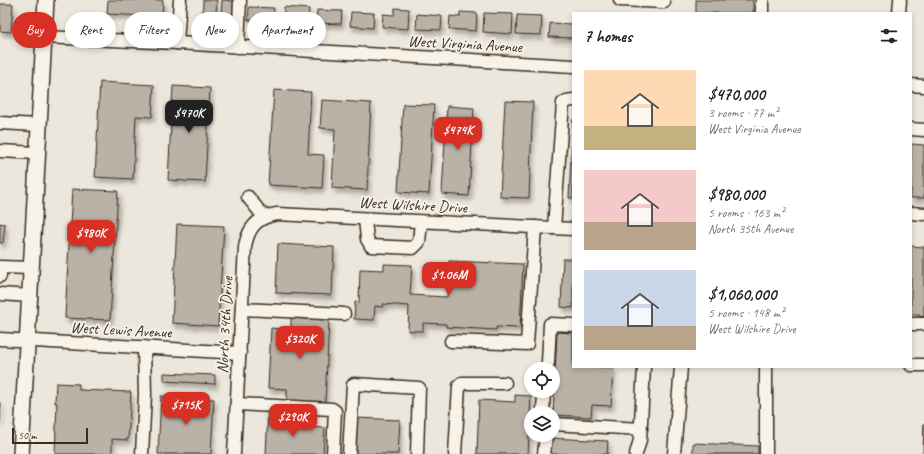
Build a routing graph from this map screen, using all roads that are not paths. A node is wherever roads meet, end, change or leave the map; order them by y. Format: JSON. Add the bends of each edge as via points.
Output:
{"nodes":[{"id":1,"x":46,"y":0,"type":"edge"},
{"id":2,"x":180,"y":0,"type":"edge"},
{"id":3,"x":240,"y":0,"type":"edge"},
{"id":4,"x":620,"y":0,"type":"edge"},
{"id":5,"x":762,"y":0,"type":"edge"},
{"id":6,"x":900,"y":0,"type":"edge"},
{"id":7,"x":664,"y":5,"type":"edge"},
{"id":8,"x":45,"y":12,"type":"edge"},
{"id":9,"x":179,"y":12,"type":"edge"},
{"id":10,"x":762,"y":12,"type":"edge"},
{"id":11,"x":900,"y":12,"type":"edge"},
{"id":12,"x":239,"y":24,"type":"edge"},
{"id":13,"x":57,"y":39,"type":"edge"},
{"id":14,"x":124,"y":42,"type":"edge"},
{"id":15,"x":239,"y":47,"type":"edge"},
{"id":16,"x":42,"y":48,"type":"edge"},
{"id":17,"x":572,"y":66,"type":"edge"},
{"id":18,"x":912,"y":85,"type":"edge"},
{"id":19,"x":924,"y":86,"type":"edge"},
{"id":20,"x":572,"y":100,"type":"edge"},
{"id":21,"x":0,"y":123,"type":"edge"},
{"id":22,"x":38,"y":125,"type":"junction"},
{"id":23,"x":912,"y":129,"type":"edge"},
{"id":24,"x":924,"y":130,"type":"edge"},
{"id":25,"x":0,"y":151,"type":"edge"},
{"id":26,"x":37,"y":153,"type":"junction"},
{"id":27,"x":248,"y":197,"type":"dead end"},
{"id":28,"x":912,"y":213,"type":"edge"},
{"id":29,"x":924,"y":214,"type":"edge"},
{"id":30,"x":365,"y":219,"type":"junction"},
{"id":31,"x":259,"y":221,"type":"junction"},
{"id":32,"x":421,"y":222,"type":"junction"},
{"id":33,"x":535,"y":227,"type":"junction"},
{"id":34,"x":554,"y":228,"type":"junction"},
{"id":35,"x":572,"y":229,"type":"edge"},
{"id":36,"x":31,"y":268,"type":"junction"},
{"id":37,"x":0,"y":276,"type":"edge"},
{"id":38,"x":0,"y":294,"type":"edge"},
{"id":39,"x":30,"y":296,"type":"junction"},
{"id":40,"x":242,"y":309,"type":"junction"},
{"id":41,"x":344,"y":314,"type":"dead end"},
{"id":42,"x":912,"y":324,"type":"edge"},
{"id":43,"x":924,"y":324,"type":"edge"},
{"id":44,"x":572,"y":325,"type":"edge"},
{"id":45,"x":0,"y":339,"type":"edge"},
{"id":46,"x":27,"y":341,"type":"junction"},
{"id":47,"x":451,"y":341,"type":"dead end"},
{"id":48,"x":144,"y":347,"type":"junction"},
{"id":49,"x":240,"y":353,"type":"junction"},
{"id":50,"x":548,"y":362,"type":"edge"},
{"id":51,"x":912,"y":365,"type":"edge"},
{"id":52,"x":924,"y":365,"type":"edge"},
{"id":53,"x":644,"y":368,"type":"edge"},
{"id":54,"x":681,"y":368,"type":"edge"},
{"id":55,"x":766,"y":368,"type":"edge"},
{"id":56,"x":505,"y":383,"type":"dead end"},
{"id":57,"x":237,"y":404,"type":"junction"},
{"id":58,"x":560,"y":424,"type":"edge"},
{"id":59,"x":641,"y":429,"type":"junction"},
{"id":60,"x":545,"y":442,"type":"edge"},
{"id":61,"x":21,"y":454,"type":"edge"},
{"id":62,"x":142,"y":454,"type":"edge"},
{"id":63,"x":234,"y":454,"type":"edge"},
{"id":64,"x":333,"y":454,"type":"edge"},
{"id":65,"x":349,"y":454,"type":"edge"},
{"id":66,"x":417,"y":454,"type":"edge"},
{"id":67,"x":455,"y":454,"type":"edge"},
{"id":68,"x":544,"y":454,"type":"edge"},
{"id":69,"x":636,"y":454,"type":"edge"},
{"id":70,"x":674,"y":454,"type":"edge"},
{"id":71,"x":766,"y":454,"type":"edge"}],
"edges":[{"from":1,"to":8,"type":"main road"},
{"from":2,"to":9,"type":"street"},
{"from":3,"to":12,"type":"street"},
{"from":4,"to":7,"type":"street"},
{"from":5,"to":10,"type":"street"},
{"from":6,"to":11,"type":"street"},
{"from":13,"to":14,"type":"street","name":"West Virginia Avenue"},
{"from":15,"to":17,"type":"street","name":"West Virginia Avenue"},
{"from":16,"to":22,"type":"main road"},
{"from":18,"to":19,"type":"street"},
{"from":20,"to":34,"type":"street","via":[[563,103]]},
{"from":21,"to":22,"type":"street"},
{"from":22,"to":26,"type":"main road"},
{"from":23,"to":24,"type":"street"},
{"from":25,"to":26,"type":"street"},
{"from":26,"to":36,"type":"main road"},
{"from":27,"to":31,"type":"street"},
{"from":28,"to":29,"type":"street"},
{"from":30,"to":31,"type":"street","name":"West Wilshire Drive","via":[[277,214]]},
{"from":30,"to":32,"type":"street","name":"West Wilshire Drive"},
{"from":30,"to":32,"type":"street","via":[[367,239],[371,246],[412,248],[418,242]]},
{"from":31,"to":40,"type":"street","name":"North 34th Drive","via":[[246,238]]},
{"from":32,"to":33,"type":"street","name":"West Wilshire Drive"},
{"from":33,"to":34,"type":"street","name":"West Wilshire Drive"},
{"from":33,"to":47,"type":"street","via":[[527,344]]},
{"from":34,"to":35,"type":"street","name":"West Wilshire Drive"},
{"from":36,"to":37,"type":"street","via":[[0,267]]},
{"from":36,"to":39,"type":"main road"},
{"from":38,"to":39,"type":"street"},
{"from":39,"to":46,"type":"main road"},
{"from":40,"to":41,"type":"street"},
{"from":40,"to":49,"type":"street","name":"North 34th Drive"},
{"from":42,"to":43,"type":"street"},
{"from":44,"to":50,"type":"street","via":[[550,324]]},
{"from":45,"to":46,"type":"street","name":"West Lewis Avenue"},
{"from":46,"to":48,"type":"street","name":"West Lewis Avenue"},
{"from":46,"to":61,"type":"main road"},
{"from":48,"to":49,"type":"street","name":"West Lewis Avenue"},
{"from":48,"to":62,"type":"street"},
{"from":49,"to":57,"type":"street","name":"North 34th Drive"},
{"from":51,"to":52,"type":"street"},
{"from":53,"to":59,"type":"street"},
{"from":54,"to":70,"type":"street"},
{"from":55,"to":71,"type":"street"},
{"from":56,"to":67,"type":"street","via":[[462,383],[459,386]]},
{"from":57,"to":63,"type":"street","name":"North 34th Drive"},
{"from":57,"to":64,"type":"street","via":[[332,409],[335,411]]},
{"from":58,"to":59,"type":"street"},
{"from":59,"to":69,"type":"street"},
{"from":60,"to":68,"type":"street"},
{"from":65,"to":66,"type":"street","via":[[354,384],[419,388]]}]}
